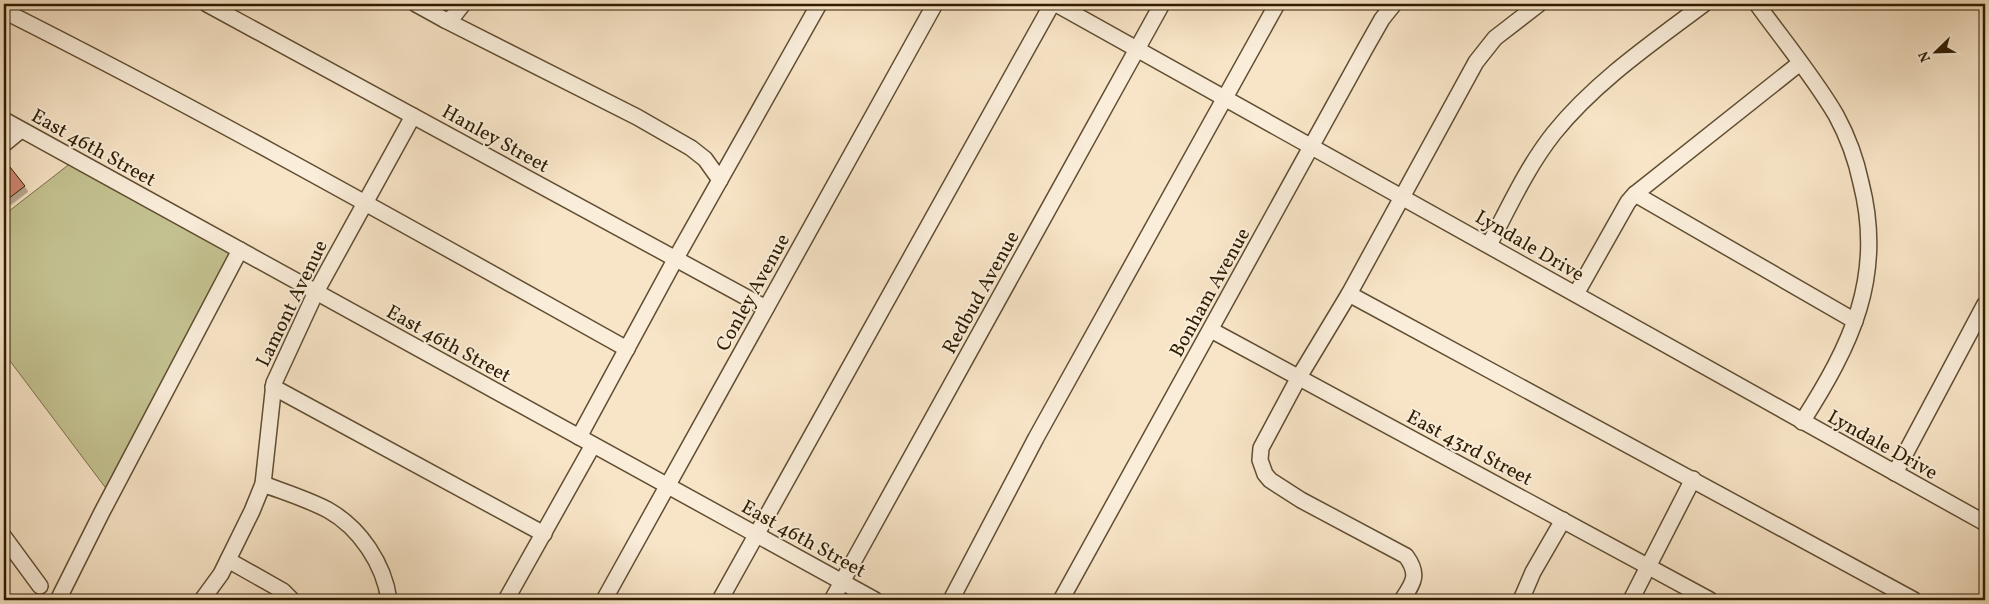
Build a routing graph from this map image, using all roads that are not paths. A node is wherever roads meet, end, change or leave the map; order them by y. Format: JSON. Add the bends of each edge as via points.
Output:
{"nodes":[{"id":1,"x":207,"y":4,"type":"edge"},
{"id":2,"x":416,"y":4,"type":"edge"},
{"id":3,"x":463,"y":4,"type":"edge"},
{"id":4,"x":818,"y":4,"type":"edge"},
{"id":5,"x":935,"y":4,"type":"edge"},
{"id":6,"x":1054,"y":4,"type":"edge"},
{"id":7,"x":1162,"y":4,"type":"edge"},
{"id":8,"x":1278,"y":4,"type":"edge"},
{"id":9,"x":1394,"y":4,"type":"edge"},
{"id":10,"x":1539,"y":4,"type":"edge"},
{"id":11,"x":1704,"y":4,"type":"edge"},
{"id":12,"x":1757,"y":4,"type":"edge"},
{"id":13,"x":4,"y":11,"type":"edge"},
{"id":14,"x":445,"y":20,"type":"junction"},
{"id":15,"x":1137,"y":48,"type":"junction"},
{"id":16,"x":1800,"y":63,"type":"junction"},
{"id":17,"x":1226,"y":97,"type":"junction"},
{"id":18,"x":414,"y":116,"type":"junction"},
{"id":19,"x":4,"y":120,"type":"edge"},
{"id":20,"x":21,"y":130,"type":"junction"},
{"id":21,"x":4,"y":144,"type":"edge"},
{"id":22,"x":1314,"y":146,"type":"junction"},
{"id":23,"x":720,"y":180,"type":"junction"},
{"id":24,"x":1635,"y":194,"type":"junction"},
{"id":25,"x":1402,"y":196,"type":"junction"},
{"id":26,"x":366,"y":203,"type":"junction"},
{"id":27,"x":1489,"y":245,"type":"junction"},
{"id":28,"x":240,"y":250,"type":"junction"},
{"id":29,"x":676,"y":258,"type":"junction"},
{"id":30,"x":316,"y":292,"type":"junction"},
{"id":31,"x":1349,"y":294,"type":"junction"},
{"id":32,"x":1576,"y":294,"type":"junction"},
{"id":33,"x":1985,"y":304,"type":"edge"},
{"id":34,"x":766,"y":308,"type":"junction"},
{"id":35,"x":1855,"y":321,"type":"junction"},
{"id":36,"x":1211,"y":330,"type":"junction"},
{"id":37,"x":626,"y":349,"type":"junction"},
{"id":38,"x":1299,"y":377,"type":"junction"},
{"id":39,"x":273,"y":387,"type":"junction"},
{"id":40,"x":1802,"y":422,"type":"junction"},
{"id":41,"x":586,"y":441,"type":"junction"},
{"id":42,"x":1895,"y":473,"type":"junction"},
{"id":43,"x":1692,"y":479,"type":"junction"},
{"id":44,"x":263,"y":484,"type":"junction"},
{"id":45,"x":667,"y":486,"type":"junction"},
{"id":46,"x":1563,"y":520,"type":"junction"},
{"id":47,"x":1984,"y":520,"type":"edge"},
{"id":48,"x":544,"y":534,"type":"junction"},
{"id":49,"x":756,"y":534,"type":"junction"},
{"id":50,"x":4,"y":537,"type":"edge"},
{"id":51,"x":228,"y":560,"type":"junction"},
{"id":52,"x":1648,"y":566,"type":"junction"},
{"id":53,"x":842,"y":582,"type":"junction"},
{"id":54,"x":40,"y":586,"type":"dead end"},
{"id":55,"x":58,"y":600,"type":"edge"},
{"id":56,"x":202,"y":600,"type":"edge"},
{"id":57,"x":292,"y":600,"type":"edge"},
{"id":58,"x":389,"y":600,"type":"edge"},
{"id":59,"x":506,"y":600,"type":"edge"},
{"id":60,"x":604,"y":600,"type":"edge"},
{"id":61,"x":720,"y":600,"type":"edge"},
{"id":62,"x":832,"y":600,"type":"edge"},
{"id":63,"x":875,"y":600,"type":"edge"},
{"id":64,"x":951,"y":600,"type":"edge"},
{"id":65,"x":1061,"y":600,"type":"edge"},
{"id":66,"x":1402,"y":600,"type":"edge"},
{"id":67,"x":1521,"y":600,"type":"edge"},
{"id":68,"x":1631,"y":600,"type":"edge"},
{"id":69,"x":1710,"y":600,"type":"edge"},
{"id":70,"x":1914,"y":600,"type":"edge"}],
"edges":[{"from":1,"to":18,"type":"street","name":"Hanley Street"},
{"from":2,"to":14,"type":"street"},
{"from":3,"to":14,"type":"street","via":[[452,18]]},
{"from":4,"to":23,"type":"street"},
{"from":5,"to":34,"type":"street","name":"Conley Avenue"},
{"from":6,"to":15,"type":"street","name":"Lyndale Drive"},
{"from":6,"to":49,"type":"street"},
{"from":7,"to":15,"type":"street","name":"Redbud Avenue"},
{"from":8,"to":17,"type":"street"},
{"from":9,"to":22,"type":"street","name":"Bonham Avenue"},
{"from":10,"to":25,"type":"street","via":[[1494,38],[1476,62]]},
{"from":11,"to":27,"type":"street","via":[[1595,90],[1565,120],[1534,162]]},
{"from":12,"to":16,"type":"street"},
{"from":13,"to":26,"type":"street"},
{"from":14,"to":23,"type":"street","via":[[637,117],[691,148],[705,159]]},
{"from":15,"to":17,"type":"street","name":"Lyndale Drive"},
{"from":15,"to":53,"type":"street","name":"Redbud Avenue"},
{"from":16,"to":24,"type":"street"},
{"from":16,"to":35,"type":"street","via":[[1846,134],[1864,193],[1869,248],[1867,277]]},
{"from":17,"to":22,"type":"street","name":"Lyndale Drive"},
{"from":17,"to":64,"type":"street","via":[[1036,438]]},
{"from":18,"to":26,"type":"street","name":"Lamont Avenue"},
{"from":18,"to":29,"type":"street","name":"Hanley Street"},
{"from":19,"to":20,"type":"street","name":"East 46th Street"},
{"from":20,"to":21,"type":"street"},
{"from":20,"to":28,"type":"street","name":"East 46th Street"},
{"from":22,"to":25,"type":"street","name":"Lyndale Drive"},
{"from":22,"to":36,"type":"street","name":"Bonham Avenue"},
{"from":23,"to":29,"type":"street"},
{"from":24,"to":32,"type":"street"},
{"from":24,"to":35,"type":"street"},
{"from":25,"to":27,"type":"street","name":"Lyndale Drive"},
{"from":25,"to":31,"type":"street"},
{"from":26,"to":30,"type":"street","name":"Lamont Avenue"},
{"from":26,"to":37,"type":"street"},
{"from":27,"to":32,"type":"street","name":"Lyndale Drive"},
{"from":28,"to":30,"type":"street","name":"East 46th Street"},
{"from":28,"to":55,"type":"street"},
{"from":29,"to":34,"type":"street","name":"Hanley Street"},
{"from":29,"to":37,"type":"street"},
{"from":30,"to":39,"type":"street","name":"Lamont Avenue"},
{"from":30,"to":41,"type":"street","name":"East 46th Street"},
{"from":31,"to":38,"type":"street"},
{"from":31,"to":43,"type":"street"},
{"from":32,"to":40,"type":"street","name":"Lyndale Drive"},
{"from":33,"to":42,"type":"street"},
{"from":34,"to":45,"type":"street","name":"Conley Avenue"},
{"from":35,"to":40,"type":"street","via":[[1830,378]]},
{"from":36,"to":38,"type":"street","name":"East 43rd Street"},
{"from":36,"to":65,"type":"street","name":"Bonham Avenue"},
{"from":37,"to":41,"type":"street"},
{"from":38,"to":46,"type":"street","name":"East 43rd Street"},
{"from":38,"to":66,"type":"street","via":[[1261,448],[1262,467],[1270,480],[1282,489],[1406,556],[1413,566],[1414,579]]},
{"from":39,"to":44,"type":"street","name":"Lamont Avenue"},
{"from":39,"to":48,"type":"street"},
{"from":40,"to":42,"type":"street","name":"Lyndale Drive"},
{"from":41,"to":45,"type":"street","name":"East 46th Street"},
{"from":41,"to":48,"type":"street"},
{"from":42,"to":47,"type":"street","name":"Lyndale Drive"},
{"from":43,"to":52,"type":"street"},
{"from":43,"to":70,"type":"street"},
{"from":44,"to":51,"type":"street","name":"Lamont Avenue"},
{"from":44,"to":58,"type":"street","via":[[309,501],[347,523],[374,557]]},
{"from":45,"to":49,"type":"street","name":"East 46th Street"},
{"from":45,"to":60,"type":"street","name":"Conley Avenue"},
{"from":46,"to":52,"type":"street","name":"East 43rd Street"},
{"from":46,"to":67,"type":"street"},
{"from":48,"to":59,"type":"street"},
{"from":49,"to":53,"type":"street","name":"East 46th Street"},
{"from":49,"to":61,"type":"street"},
{"from":50,"to":54,"type":"street"},
{"from":51,"to":56,"type":"street","name":"Lamont Avenue"},
{"from":51,"to":57,"type":"street","via":[[283,591]]},
{"from":52,"to":68,"type":"street"},
{"from":52,"to":69,"type":"street","name":"East 43rd Street"},
{"from":53,"to":62,"type":"street","name":"Redbud Avenue"},
{"from":53,"to":63,"type":"street","name":"East 46th Street"}]}
